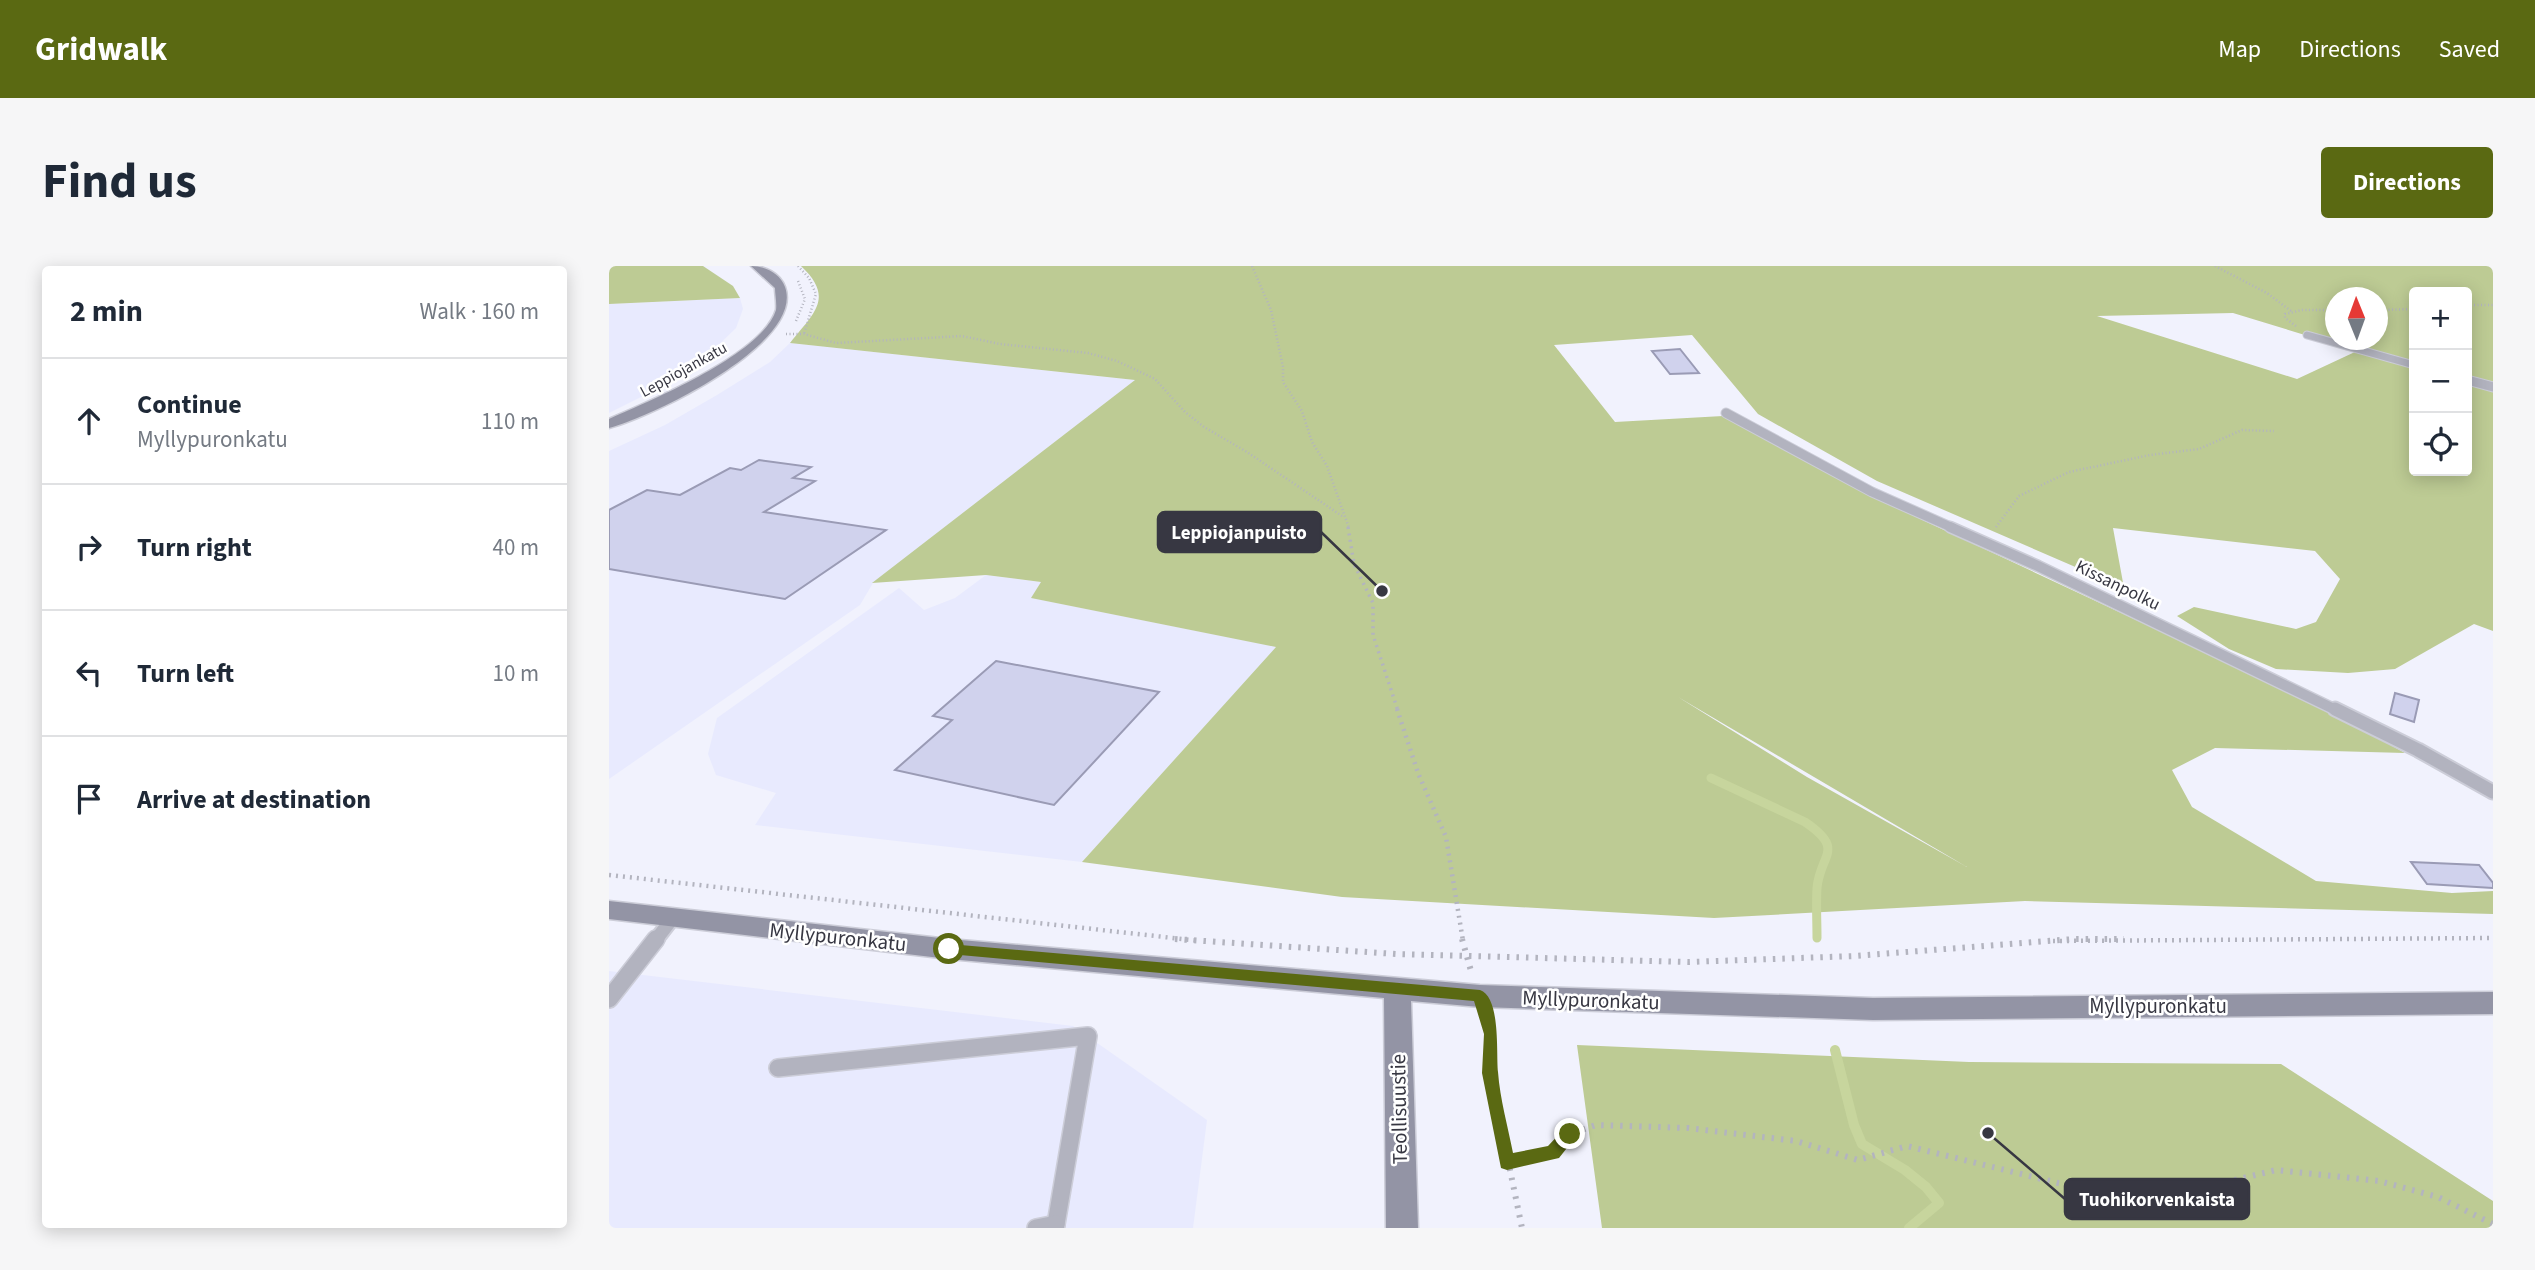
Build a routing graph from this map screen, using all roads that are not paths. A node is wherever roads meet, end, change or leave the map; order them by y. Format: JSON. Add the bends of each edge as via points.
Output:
{"nodes":[{"id":1,"x":756,"y":266,"type":"edge"},
{"id":2,"x":2307,"y":335,"type":"road end"},
{"id":3,"x":2409,"y":364,"type":"edge"},
{"id":4,"x":2472,"y":381,"type":"edge"},
{"id":5,"x":2493,"y":387,"type":"edge"},
{"id":6,"x":1726,"y":413,"type":"dead end"},
{"id":7,"x":609,"y":424,"type":"edge"},
{"id":8,"x":2493,"y":792,"type":"edge"},
{"id":9,"x":609,"y":910,"type":"edge"},
{"id":10,"x":672,"y":919,"type":"junction"},
{"id":11,"x":1397,"y":991,"type":"junction"},
{"id":12,"x":609,"y":999,"type":"edge"},
{"id":13,"x":2493,"y":1003,"type":"edge"},
{"id":14,"x":778,"y":1068,"type":"dead end"},
{"id":15,"x":1055,"y":1226,"type":"edge"},
{"id":16,"x":1036,"y":1228,"type":"edge"},
{"id":17,"x":1402,"y":1228,"type":"edge"}],
"edges":[{"from":1,"to":7,"type":"main road","name":"Leppiojankatu","via":[[772,277],[783,299],[781,314],[767,333],[700,381]]},
{"from":2,"to":3,"type":"lane"},
{"from":4,"to":5,"type":"lane"},
{"from":6,"to":8,"type":"lane","name":"Kissanpolku","via":[[1872,492],[2406,744]]},
{"from":9,"to":10,"type":"main road","name":"Myllypuronkatu"},
{"from":10,"to":11,"type":"main road","name":"Myllypuronkatu"},
{"from":10,"to":12,"type":"lane"},
{"from":11,"to":13,"type":"main road","name":"Myllypuronkatu","via":[[1874,1009]]},
{"from":11,"to":17,"type":"main road","name":"Teollisuustie"},
{"from":14,"to":15,"type":"lane","via":[[1088,1036]]},
{"from":15,"to":16,"type":"lane"}]}
